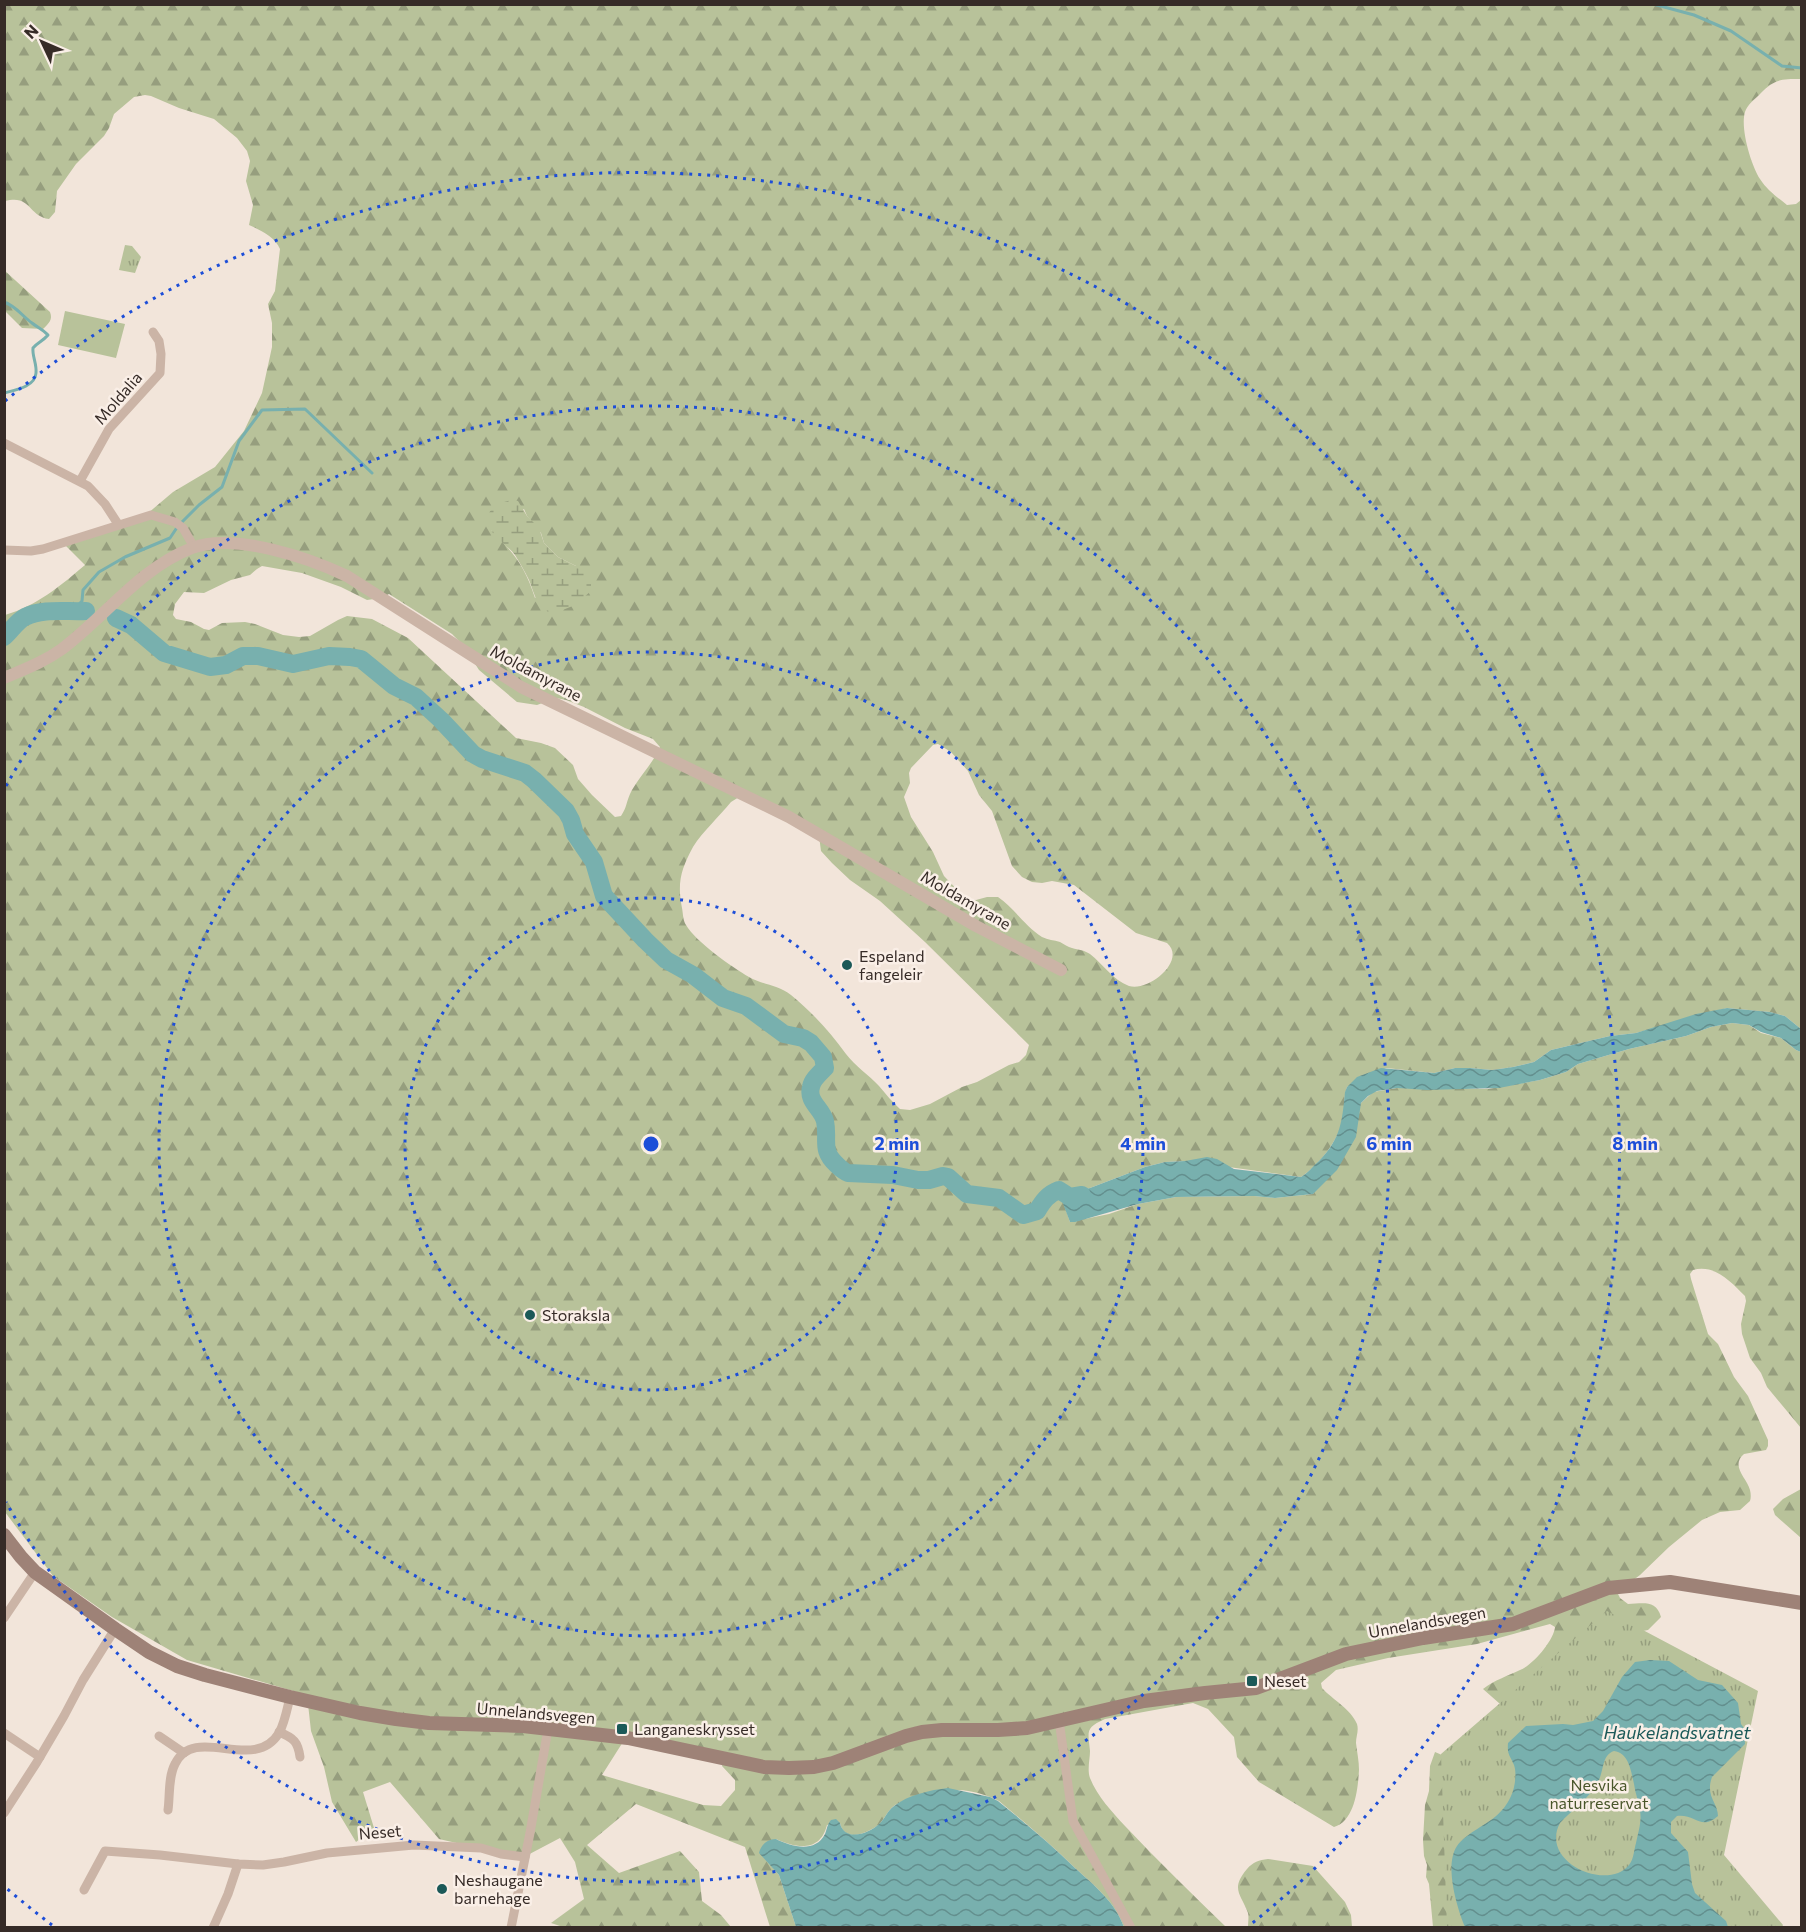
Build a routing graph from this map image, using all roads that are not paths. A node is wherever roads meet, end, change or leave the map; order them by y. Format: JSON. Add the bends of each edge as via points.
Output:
{"nodes":[{"id":1,"x":153,"y":332,"type":"dead end"},
{"id":2,"x":4,"y":443,"type":"edge"},
{"id":3,"x":80,"y":481,"type":"junction"},
{"id":4,"x":118,"y":524,"type":"junction"},
{"id":5,"x":194,"y":547,"type":"junction"},
{"id":6,"x":4,"y":550,"type":"edge"},
{"id":7,"x":4,"y":678,"type":"edge"},
{"id":8,"x":1061,"y":970,"type":"dead end"},
{"id":9,"x":4,"y":1535,"type":"edge"},
{"id":10,"x":35,"y":1572,"type":"junction"},
{"id":11,"x":1802,"y":1603,"type":"edge"},
{"id":12,"x":4,"y":1618,"type":"edge"},
{"id":13,"x":115,"y":1629,"type":"junction"},
{"id":14,"x":290,"y":1697,"type":"junction"},
{"id":15,"x":1059,"y":1720,"type":"junction"},
{"id":16,"x":548,"y":1729,"type":"junction"},
{"id":17,"x":279,"y":1732,"type":"junction"},
{"id":18,"x":4,"y":1733,"type":"edge"},
{"id":19,"x":159,"y":1736,"type":"dead end"},
{"id":20,"x":184,"y":1753,"type":"junction"},
{"id":21,"x":40,"y":1757,"type":"junction"},
{"id":22,"x":300,"y":1757,"type":"dead end"},
{"id":23,"x":168,"y":1810,"type":"dead end"},
{"id":24,"x":4,"y":1813,"type":"edge"},
{"id":25,"x":525,"y":1857,"type":"junction"},
{"id":26,"x":238,"y":1864,"type":"junction"},
{"id":27,"x":84,"y":1890,"type":"dead end"},
{"id":28,"x":213,"y":1928,"type":"edge"},
{"id":29,"x":511,"y":1928,"type":"edge"},
{"id":30,"x":1131,"y":1928,"type":"edge"}],
"edges":[{"from":1,"to":3,"type":"street","name":"Moldalia","via":[[159,341],[160,373],[109,429]]},
{"from":2,"to":3,"type":"street"},
{"from":3,"to":4,"type":"street","via":[[98,494]]},
{"from":4,"to":5,"type":"street","via":[[151,515],[165,518],[183,528]]},
{"from":4,"to":6,"type":"street","via":[[43,549]]},
{"from":5,"to":7,"type":"street","name":"Moldamyrane","via":[[151,572],[62,648],[28,669]]},
{"from":5,"to":8,"type":"street","name":"Moldamyrane","via":[[230,543],[267,549],[347,576],[521,687],[789,817],[976,926]]},
{"from":9,"to":10,"type":"main road","name":"Unnelandsvegen"},
{"from":10,"to":12,"type":"street"},
{"from":10,"to":13,"type":"main road","name":"Unnelandsvegen"},
{"from":11,"to":15,"type":"main road","name":"Unnelandsvegen","via":[[1670,1582],[1608,1588],[1513,1624],[1346,1654],[1265,1686],[1144,1701]]},
{"from":13,"to":14,"type":"main road","name":"Unnelandsvegen","via":[[177,1666]]},
{"from":13,"to":21,"type":"street"},
{"from":14,"to":16,"type":"main road","name":"Unnelandsvegen","via":[[396,1719]]},
{"from":14,"to":17,"type":"street"},
{"from":15,"to":16,"type":"main road","name":"Unnelandsvegen","via":[[1027,1728],[922,1732],[833,1763],[789,1768],[764,1767],[628,1738]]},
{"from":15,"to":30,"type":"street","via":[[1073,1821]]},
{"from":16,"to":25,"type":"street"},
{"from":17,"to":20,"type":"street","via":[[254,1750],[203,1747]]},
{"from":17,"to":22,"type":"street","via":[[296,1741]]},
{"from":18,"to":21,"type":"street"},
{"from":19,"to":20,"type":"street"},
{"from":20,"to":23,"type":"street","via":[[173,1768]]},
{"from":21,"to":24,"type":"street"},
{"from":25,"to":26,"type":"street","name":"Neset","via":[[481,1848],[414,1845],[327,1853],[263,1865]]},
{"from":25,"to":29,"type":"street"},
{"from":26,"to":27,"type":"street","name":"Neset","via":[[105,1851]]},
{"from":26,"to":28,"type":"street"}]}
